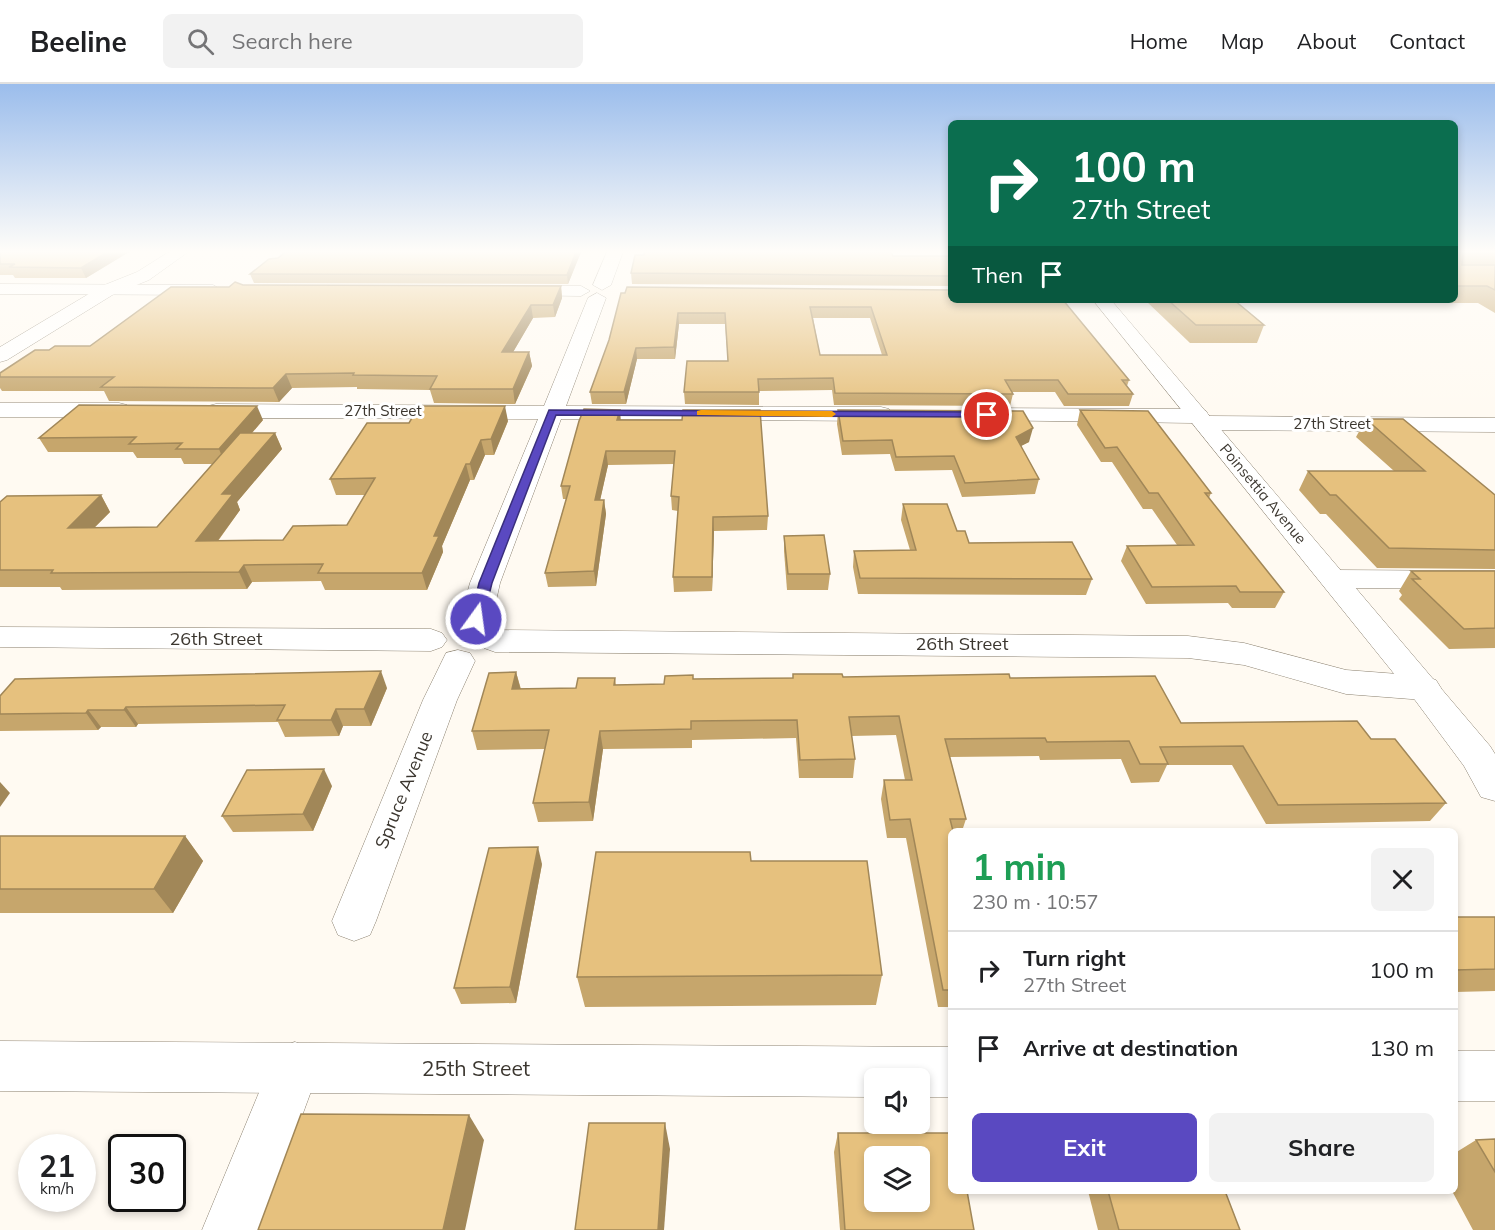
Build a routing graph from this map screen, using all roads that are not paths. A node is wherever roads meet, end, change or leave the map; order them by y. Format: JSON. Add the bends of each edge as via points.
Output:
{"nodes":[{"id":1,"x":83,"y":305,"type":"edge"},
{"id":2,"x":589,"y":305,"type":"edge"},
{"id":3,"x":1107,"y":305,"type":"edge"},
{"id":4,"x":0,"y":356,"type":"edge"},
{"id":5,"x":0,"y":410,"type":"edge"},
{"id":6,"x":140,"y":410,"type":"edge"},
{"id":7,"x":199,"y":411,"type":"edge"},
{"id":8,"x":552,"y":412,"type":"junction"},
{"id":9,"x":904,"y":414,"type":"edge"},
{"id":10,"x":963,"y":414,"type":"edge"},
{"id":11,"x":1201,"y":419,"type":"junction"},
{"id":12,"x":1495,"y":425,"type":"edge"},
{"id":13,"x":1334,"y":579,"type":"junction"},
{"id":14,"x":1495,"y":580,"type":"edge"},
{"id":15,"x":486,"y":630,"type":"junction"},
{"id":16,"x":0,"y":637,"type":"edge"},
{"id":17,"x":445,"y":650,"type":"junction"},
{"id":18,"x":1424,"y":688,"type":"junction"},
{"id":19,"x":1491,"y":765,"type":"edge"},
{"id":20,"x":354,"y":921,"type":"dead end"},
{"id":21,"x":0,"y":1066,"type":"edge"},
{"id":22,"x":295,"y":1068,"type":"junction"},
{"id":23,"x":948,"y":1072,"type":"edge"},
{"id":24,"x":1458,"y":1076,"type":"edge"},
{"id":25,"x":1495,"y":1076,"type":"edge"},
{"id":26,"x":231,"y":1230,"type":"edge"}],
"edges":[{"from":1,"to":4,"type":"street"},
{"from":2,"to":8,"type":"street"},
{"from":3,"to":11,"type":"street","name":"Poinsettia Avenue"},
{"from":5,"to":6,"type":"street"},
{"from":7,"to":8,"type":"street","name":"27th Street"},
{"from":8,"to":9,"type":"street","name":"27th Street"},
{"from":8,"to":15,"type":"street","via":[[485,583]]},
{"from":10,"to":11,"type":"street","name":"27th Street"},
{"from":11,"to":12,"type":"street","name":"27th Street"},
{"from":11,"to":13,"type":"street","name":"Poinsettia Avenue"},
{"from":13,"to":14,"type":"street"},
{"from":13,"to":18,"type":"street","name":"Poinsettia Avenue"},
{"from":15,"to":17,"type":"street","via":[[485,652]]},
{"from":15,"to":18,"type":"street","name":"26th Street","via":[[1179,646],[1244,654],[1346,682]]},
{"from":16,"to":17,"type":"street","name":"26th Street"},
{"from":17,"to":20,"type":"street","name":"Spruce Avenue","via":[[436,711]]},
{"from":18,"to":19,"type":"street","name":"Poinsettia Avenue"},
{"from":21,"to":22,"type":"street","name":"25th Street"},
{"from":22,"to":23,"type":"street","name":"25th Street"},
{"from":22,"to":26,"type":"street"},
{"from":24,"to":25,"type":"street"}]}
